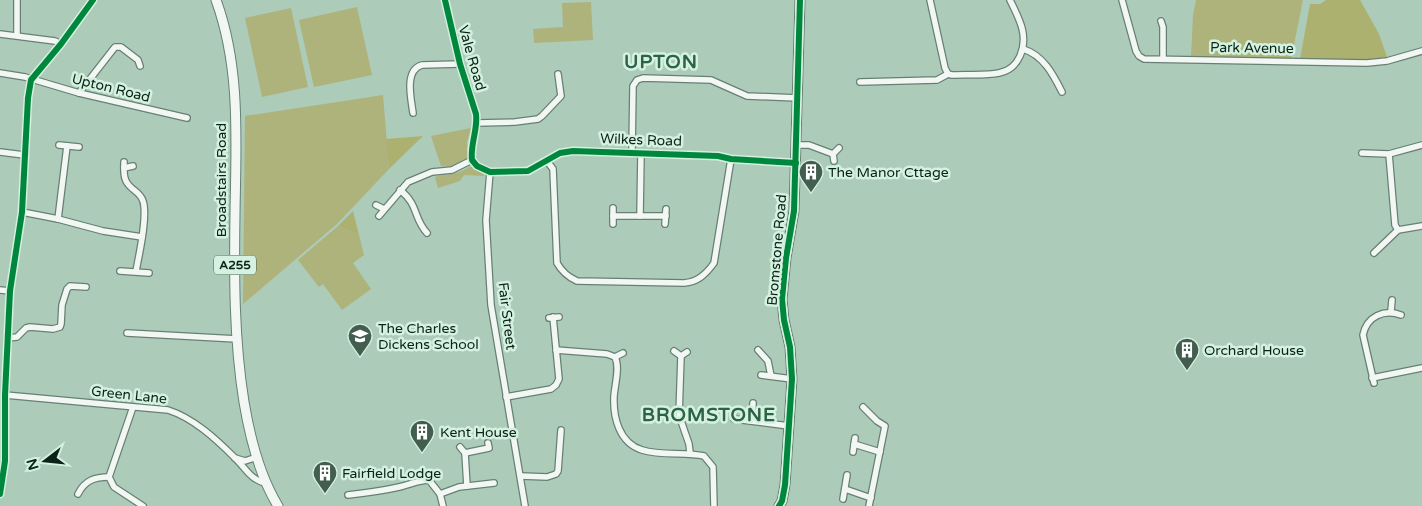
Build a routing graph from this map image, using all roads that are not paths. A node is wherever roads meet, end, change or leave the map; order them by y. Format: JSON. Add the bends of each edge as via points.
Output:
{"nodes":[{"id":1,"x":16,"y":0,"type":"edge"},
{"id":2,"x":93,"y":0,"type":"edge"},
{"id":3,"x":216,"y":0,"type":"edge"},
{"id":4,"x":445,"y":0,"type":"edge"},
{"id":5,"x":801,"y":0,"type":"edge"},
{"id":6,"x":930,"y":0,"type":"edge"},
{"id":7,"x":1010,"y":0,"type":"edge"},
{"id":8,"x":1122,"y":0,"type":"edge"},
{"id":9,"x":1164,"y":25,"type":"dead end"},
{"id":10,"x":0,"y":34,"type":"edge"},
{"id":11,"x":17,"y":35,"type":"junction"},
{"id":12,"x":61,"y":44,"type":"junction"},
{"id":13,"x":1023,"y":49,"type":"junction"},
{"id":14,"x":1422,"y":51,"type":"edge"},
{"id":15,"x":1163,"y":58,"type":"junction"},
{"id":16,"x":460,"y":64,"type":"junction"},
{"id":17,"x":140,"y":66,"type":"dead end"},
{"id":18,"x":0,"y":74,"type":"edge"},
{"id":19,"x":558,"y":74,"type":"dead end"},
{"id":20,"x":948,"y":74,"type":"junction"},
{"id":21,"x":30,"y":80,"type":"junction"},
{"id":22,"x":860,"y":82,"type":"dead end"},
{"id":23,"x":1062,"y":92,"type":"dead end"},
{"id":24,"x":79,"y":93,"type":"junction"},
{"id":25,"x":798,"y":98,"type":"junction"},
{"id":26,"x":410,"y":108,"type":"dead end"},
{"id":27,"x":187,"y":118,"type":"dead end"},
{"id":28,"x":477,"y":123,"type":"junction"},
{"id":29,"x":59,"y":145,"type":"dead end"},
{"id":30,"x":797,"y":145,"type":"junction"},
{"id":31,"x":1422,"y":145,"type":"edge"},
{"id":32,"x":68,"y":146,"type":"junction"},
{"id":33,"x":79,"y":147,"type":"dead end"},
{"id":34,"x":839,"y":148,"type":"dead end"},
{"id":35,"x":0,"y":152,"type":"edge"},
{"id":36,"x":632,"y":152,"type":"junction"},
{"id":37,"x":640,"y":153,"type":"junction"},
{"id":38,"x":1362,"y":153,"type":"dead end"},
{"id":39,"x":833,"y":154,"type":"junction"},
{"id":40,"x":1388,"y":154,"type":"junction"},
{"id":41,"x":24,"y":155,"type":"junction"},
{"id":42,"x":731,"y":159,"type":"junction"},
{"id":43,"x":472,"y":160,"type":"junction"},
{"id":44,"x":547,"y":161,"type":"junction"},
{"id":45,"x":834,"y":161,"type":"dead end"},
{"id":46,"x":796,"y":163,"type":"junction"},
{"id":47,"x":133,"y":166,"type":"dead end"},
{"id":48,"x":490,"y":172,"type":"junction"},
{"id":49,"x":400,"y":190,"type":"junction"},
{"id":50,"x":376,"y":205,"type":"dead end"},
{"id":51,"x":613,"y":208,"type":"dead end"},
{"id":52,"x":384,"y":209,"type":"junction"},
{"id":53,"x":666,"y":209,"type":"dead end"},
{"id":54,"x":22,"y":212,"type":"junction"},
{"id":55,"x":379,"y":216,"type":"dead end"},
{"id":56,"x":614,"y":216,"type":"junction"},
{"id":57,"x":640,"y":216,"type":"junction"},
{"id":58,"x":666,"y":216,"type":"junction"},
{"id":59,"x":58,"y":219,"type":"junction"},
{"id":60,"x":613,"y":224,"type":"dead end"},
{"id":61,"x":665,"y":224,"type":"dead end"},
{"id":62,"x":1422,"y":226,"type":"edge"},
{"id":63,"x":1398,"y":230,"type":"junction"},
{"id":64,"x":427,"y":233,"type":"dead end"},
{"id":65,"x":142,"y":236,"type":"junction"},
{"id":66,"x":1374,"y":253,"type":"dead end"},
{"id":67,"x":120,"y":271,"type":"dead end"},
{"id":68,"x":136,"y":271,"type":"junction"},
{"id":69,"x":149,"y":273,"type":"dead end"},
{"id":70,"x":86,"y":287,"type":"dead end"},
{"id":71,"x":0,"y":290,"type":"edge"},
{"id":72,"x":10,"y":291,"type":"junction"},
{"id":73,"x":1392,"y":300,"type":"dead end"},
{"id":74,"x":1391,"y":311,"type":"junction"},
{"id":75,"x":1401,"y":315,"type":"dead end"},
{"id":76,"x":554,"y":317,"type":"dead end"},
{"id":77,"x":127,"y":333,"type":"dead end"},
{"id":78,"x":8,"y":338,"type":"junction"},
{"id":79,"x":237,"y":339,"type":"junction"},
{"id":80,"x":556,"y":350,"type":"junction"},
{"id":81,"x":758,"y":350,"type":"dead end"},
{"id":82,"x":674,"y":351,"type":"dead end"},
{"id":83,"x":687,"y":352,"type":"dead end"},
{"id":84,"x":623,"y":353,"type":"dead end"},
{"id":85,"x":681,"y":356,"type":"junction"},
{"id":86,"x":615,"y":357,"type":"junction"},
{"id":87,"x":1422,"y":368,"type":"edge"},
{"id":88,"x":761,"y":375,"type":"dead end"},
{"id":89,"x":771,"y":376,"type":"junction"},
{"id":90,"x":792,"y":380,"type":"junction"},
{"id":91,"x":5,"y":395,"type":"junction"},
{"id":92,"x":506,"y":397,"type":"junction"},
{"id":93,"x":753,"y":403,"type":"dead end"},
{"id":94,"x":132,"y":407,"type":"junction"},
{"id":95,"x":2,"y":408,"type":"edge"},
{"id":96,"x":863,"y":408,"type":"dead end"},
{"id":97,"x":734,"y":419,"type":"dead end"},
{"id":98,"x":752,"y":421,"type":"junction"},
{"id":99,"x":789,"y":426,"type":"junction"},
{"id":100,"x":560,"y":430,"type":"dead end"},
{"id":101,"x":488,"y":443,"type":"dead end"},
{"id":102,"x":460,"y":447,"type":"dead end"},
{"id":103,"x":853,"y":452,"type":"dead end"},
{"id":104,"x":880,"y":452,"type":"junction"},
{"id":105,"x":464,"y":453,"type":"junction"},
{"id":106,"x":690,"y":453,"type":"junction"},
{"id":107,"x":257,"y":457,"type":"junction"},
{"id":108,"x":235,"y":458,"type":"junction"},
{"id":109,"x":245,"y":461,"type":"junction"},
{"id":110,"x":246,"y":472,"type":"junction"},
{"id":111,"x":847,"y":475,"type":"dead end"},
{"id":112,"x":521,"y":476,"type":"junction"},
{"id":113,"x":109,"y":477,"type":"junction"},
{"id":114,"x":494,"y":483,"type":"dead end"},
{"id":115,"x":267,"y":484,"type":"junction"},
{"id":116,"x":467,"y":486,"type":"junction"},
{"id":117,"x":844,"y":489,"type":"junction"},
{"id":118,"x":0,"y":494,"type":"edge"},
{"id":119,"x":78,"y":494,"type":"dead end"},
{"id":120,"x":440,"y":494,"type":"junction"},
{"id":121,"x":348,"y":495,"type":"dead end"},
{"id":122,"x":871,"y":498,"type":"junction"},
{"id":123,"x":843,"y":499,"type":"dead end"},
{"id":124,"x":781,"y":504,"type":"edge"},
{"id":125,"x":143,"y":506,"type":"edge"},
{"id":126,"x":278,"y":506,"type":"edge"},
{"id":127,"x":443,"y":506,"type":"edge"},
{"id":128,"x":525,"y":506,"type":"edge"},
{"id":129,"x":714,"y":506,"type":"edge"},
{"id":130,"x":869,"y":506,"type":"edge"}],
"edges":[{"from":1,"to":11,"type":"street"},
{"from":2,"to":12,"type":"street"},
{"from":3,"to":79,"type":"main road","name":"Broadstairs Road","number":"A255","via":[[228,39],[234,85]]},
{"from":4,"to":16,"type":"street","name":"Vale Road"},
{"from":5,"to":25,"type":"main road","name":"Bromstone Road"},
{"from":6,"to":20,"type":"street"},
{"from":7,"to":13,"type":"street","via":[[1022,27]]},
{"from":8,"to":15,"type":"street","name":"Park Avenue","via":[[1139,56],[1144,59]]},
{"from":9,"to":15,"type":"street"},
{"from":10,"to":11,"type":"street"},
{"from":11,"to":12,"type":"street"},
{"from":12,"to":21,"type":"street"},
{"from":13,"to":20,"type":"street","via":[[1016,63],[1006,71]]},
{"from":13,"to":23,"type":"street","via":[[1047,66]]},
{"from":14,"to":15,"type":"street","name":"Park Avenue","via":[[1366,63]]},
{"from":16,"to":26,"type":"street","via":[[417,66],[411,74]]},
{"from":16,"to":28,"type":"street","name":"Vale Road"},
{"from":17,"to":24,"type":"street","via":[[138,60],[121,47],[115,47]]},
{"from":18,"to":21,"type":"street","name":"Upton Road"},
{"from":19,"to":28,"type":"street","via":[[564,97],[538,119]]},
{"from":20,"to":22,"type":"street","via":[[937,80],[867,79]]},
{"from":21,"to":24,"type":"street","name":"Upton Road"},
{"from":21,"to":41,"type":"street"},
{"from":24,"to":27,"type":"street","name":"Upton Road"},
{"from":25,"to":30,"type":"main road","name":"Bromstone Road"},
{"from":25,"to":36,"type":"street","via":[[747,96],[711,80],[643,78],[634,86]]},
{"from":28,"to":43,"type":"street"},
{"from":29,"to":32,"type":"street"},
{"from":30,"to":39,"type":"street","via":[[810,145]]},
{"from":30,"to":46,"type":"main road","name":"Bromstone Road"},
{"from":31,"to":40,"type":"street"},
{"from":32,"to":33,"type":"street"},
{"from":32,"to":59,"type":"street"},
{"from":34,"to":39,"type":"street"},
{"from":35,"to":41,"type":"street"},
{"from":36,"to":37,"type":"street","name":"Wilkes Road"},
{"from":36,"to":44,"type":"street","name":"Wilkes Road","via":[[573,151],[560,153]]},
{"from":37,"to":42,"type":"street","name":"Wilkes Road"},
{"from":37,"to":57,"type":"street"},
{"from":38,"to":40,"type":"street"},
{"from":39,"to":45,"type":"street"},
{"from":40,"to":63,"type":"street"},
{"from":41,"to":54,"type":"street"},
{"from":42,"to":44,"type":"street","via":[[714,262],[700,279],[690,283],[577,281],[569,278],[557,263],[553,169]]},
{"from":42,"to":46,"type":"street","name":"Wilkes Road"},
{"from":43,"to":48,"type":"street"},
{"from":43,"to":49,"type":"street","via":[[452,170],[418,176]]},
{"from":44,"to":48,"type":"street","name":"Wilkes Road","via":[[528,171]]},
{"from":46,"to":90,"type":"main road","name":"Bromstone Road","via":[[794,211],[782,299]]},
{"from":47,"to":65,"type":"street","via":[[124,165],[125,178],[144,203]]},
{"from":48,"to":92,"type":"street","name":"Fair Street","via":[[486,220],[491,305]]},
{"from":49,"to":52,"type":"street"},
{"from":49,"to":64,"type":"street","via":[[412,202]]},
{"from":50,"to":52,"type":"street"},
{"from":51,"to":56,"type":"street"},
{"from":52,"to":55,"type":"street"},
{"from":53,"to":58,"type":"street"},
{"from":54,"to":59,"type":"street"},
{"from":54,"to":72,"type":"street"},
{"from":56,"to":57,"type":"street"},
{"from":56,"to":60,"type":"street"},
{"from":57,"to":58,"type":"street"},
{"from":58,"to":61,"type":"street"},
{"from":59,"to":65,"type":"street","via":[[102,231]]},
{"from":62,"to":63,"type":"street"},
{"from":63,"to":66,"type":"street"},
{"from":65,"to":68,"type":"street"},
{"from":67,"to":68,"type":"street"},
{"from":68,"to":69,"type":"street"},
{"from":70,"to":78,"type":"street","via":[[67,288],[60,305],[60,327],[30,326],[17,337]]},
{"from":71,"to":72,"type":"street"},
{"from":72,"to":78,"type":"street"},
{"from":73,"to":74,"type":"street"},
{"from":74,"to":75,"type":"street"},
{"from":74,"to":87,"type":"street","via":[[1374,316],[1364,328],[1373,380]]},
{"from":76,"to":80,"type":"street"},
{"from":77,"to":79,"type":"street"},
{"from":78,"to":91,"type":"street"},
{"from":79,"to":107,"type":"main road","name":"Broadstairs Road","number":"A255","via":[[244,402]]},
{"from":80,"to":86,"type":"street"},
{"from":80,"to":92,"type":"street","via":[[559,379],[551,389]]},
{"from":81,"to":89,"type":"street","via":[[768,360]]},
{"from":82,"to":85,"type":"street"},
{"from":83,"to":85,"type":"street"},
{"from":84,"to":86,"type":"street"},
{"from":85,"to":106,"type":"street","via":[[679,415]]},
{"from":86,"to":106,"type":"street","via":[[615,421],[621,432],[641,450]]},
{"from":88,"to":89,"type":"street"},
{"from":89,"to":90,"type":"street"},
{"from":90,"to":99,"type":"main road","name":"Bromstone Road"},
{"from":91,"to":94,"type":"street","name":"Green Lane"},
{"from":91,"to":95,"type":"street"},
{"from":92,"to":112,"type":"street","name":"Fair Street"},
{"from":93,"to":98,"type":"street"},
{"from":94,"to":108,"type":"street","name":"Green Lane","via":[[168,410],[182,415]]},
{"from":94,"to":113,"type":"street"},
{"from":95,"to":118,"type":"street","via":[[5,461]]},
{"from":96,"to":104,"type":"street","via":[[885,426]]},
{"from":97,"to":98,"type":"street"},
{"from":98,"to":99,"type":"street"},
{"from":99,"to":124,"type":"main road","name":"Bromstone Road"},
{"from":100,"to":112,"type":"street","via":[[563,448],[556,474]]},
{"from":101,"to":105,"type":"street","via":[[489,448]]},
{"from":102,"to":105,"type":"street"},
{"from":103,"to":104,"type":"street","via":[[854,441]]},
{"from":104,"to":122,"type":"street"},
{"from":105,"to":116,"type":"street"},
{"from":106,"to":129,"type":"street","via":[[704,456],[714,467]]},
{"from":107,"to":109,"type":"street"},
{"from":107,"to":115,"type":"main road","name":"Broadstairs Road","number":"A255"},
{"from":108,"to":109,"type":"street","name":"Green Lane"},
{"from":108,"to":110,"type":"street","name":"Green Lane"},
{"from":109,"to":110,"type":"street"},
{"from":110,"to":115,"type":"street","name":"Green Lane"},
{"from":111,"to":117,"type":"street"},
{"from":112,"to":128,"type":"street","name":"Fair Street"},
{"from":113,"to":119,"type":"street","via":[[88,481]]},
{"from":113,"to":125,"type":"street","via":[[114,487]]},
{"from":114,"to":116,"type":"street"},
{"from":115,"to":126,"type":"main road","name":"Broadstairs Road","number":"A255"},
{"from":116,"to":120,"type":"street"},
{"from":117,"to":122,"type":"street"},
{"from":117,"to":123,"type":"street"},
{"from":120,"to":121,"type":"street","via":[[429,480],[423,480]]},
{"from":120,"to":127,"type":"street"},
{"from":122,"to":130,"type":"street"}]}
